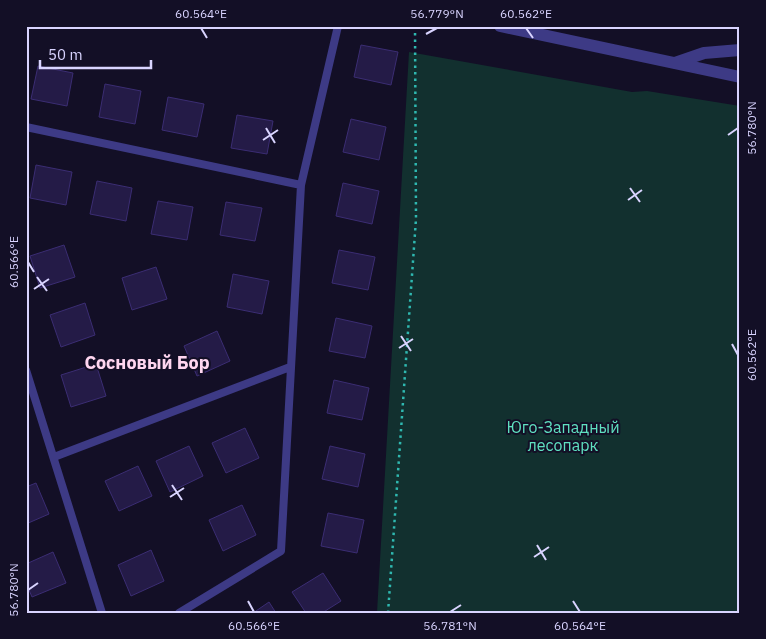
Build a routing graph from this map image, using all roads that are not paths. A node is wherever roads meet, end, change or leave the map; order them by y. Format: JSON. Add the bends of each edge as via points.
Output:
{"nodes":[{"id":1,"x":338,"y":26,"type":"edge"},
{"id":2,"x":500,"y":26,"type":"edge"},
{"id":3,"x":740,"y":50,"type":"edge"},
{"id":4,"x":675,"y":63,"type":"junction"},
{"id":5,"x":740,"y":77,"type":"edge"},
{"id":6,"x":26,"y":127,"type":"edge"},
{"id":7,"x":301,"y":185,"type":"junction"},
{"id":8,"x":290,"y":367,"type":"junction"},
{"id":9,"x":26,"y":370,"type":"edge"},
{"id":10,"x":54,"y":458,"type":"junction"},
{"id":11,"x":102,"y":613,"type":"edge"},
{"id":12,"x":179,"y":613,"type":"edge"}],
"edges":[{"from":1,"to":7,"type":"lane"},
{"from":2,"to":4,"type":"street"},
{"from":3,"to":4,"type":"street","via":[[704,53]]},
{"from":4,"to":5,"type":"street"},
{"from":6,"to":7,"type":"lane"},
{"from":7,"to":8,"type":"lane"},
{"from":8,"to":10,"type":"lane"},
{"from":8,"to":12,"type":"lane","via":[[281,551]]},
{"from":9,"to":10,"type":"lane"},
{"from":10,"to":11,"type":"lane"}]}
